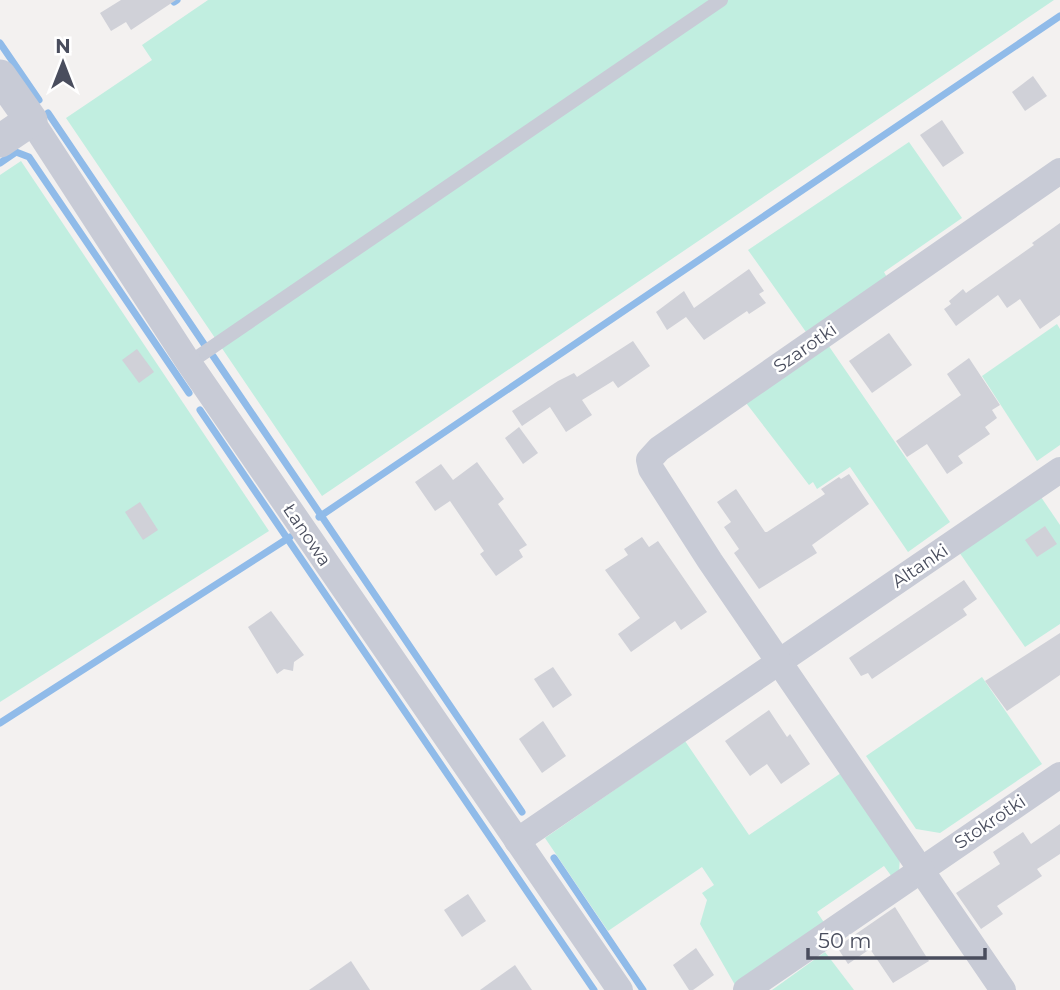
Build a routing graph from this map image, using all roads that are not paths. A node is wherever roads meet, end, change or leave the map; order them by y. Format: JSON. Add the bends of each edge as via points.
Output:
{"nodes":[{"id":1,"x":721,"y":0,"type":"edge"},
{"id":2,"x":0,"y":76,"type":"edge"},
{"id":3,"x":31,"y":120,"type":"junction"},
{"id":4,"x":0,"y":141,"type":"edge"},
{"id":5,"x":1060,"y":171,"type":"edge"},
{"id":6,"x":189,"y":363,"type":"junction"},
{"id":7,"x":1060,"y":470,"type":"edge"},
{"id":8,"x":779,"y":662,"type":"junction"},
{"id":9,"x":1060,"y":775,"type":"edge"},
{"id":10,"x":517,"y":841,"type":"junction"},
{"id":11,"x":920,"y":870,"type":"junction"},
{"id":12,"x":998,"y":983,"type":"edge"},
{"id":13,"x":620,"y":990,"type":"edge"},
{"id":14,"x":746,"y":990,"type":"edge"}],
"edges":[{"from":1,"to":6,"type":"lane"},
{"from":2,"to":3,"type":"street","name":"Łanowa"},
{"from":3,"to":4,"type":"street"},
{"from":3,"to":6,"type":"street","name":"Łanowa"},
{"from":5,"to":8,"type":"street","name":"Szarotki","via":[[649,460]]},
{"from":6,"to":10,"type":"street","name":"Łanowa"},
{"from":7,"to":8,"type":"street","name":"Altanki"},
{"from":8,"to":10,"type":"street","name":"Altanki"},
{"from":8,"to":11,"type":"street"},
{"from":9,"to":11,"type":"street","name":"Stokrotki"},
{"from":10,"to":13,"type":"street","name":"Łanowa"},
{"from":11,"to":12,"type":"street"},
{"from":11,"to":14,"type":"street","name":"Stokrotki"}]}
